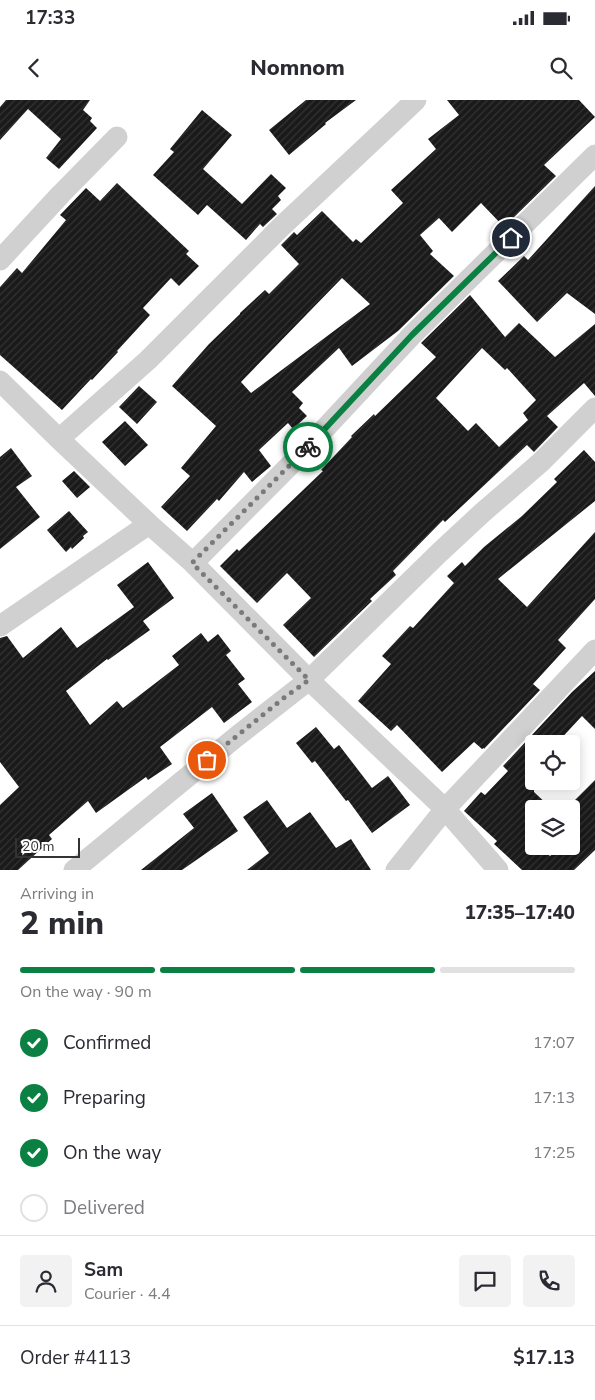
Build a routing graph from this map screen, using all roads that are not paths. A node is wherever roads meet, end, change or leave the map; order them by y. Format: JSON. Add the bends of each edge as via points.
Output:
{"nodes":[{"id":1,"x":416,"y":100,"type":"edge"},
{"id":2,"x":117,"y":137,"type":"dead end"},
{"id":3,"x":595,"y":155,"type":"edge"},
{"id":4,"x":0,"y":260,"type":"edge"},
{"id":5,"x":0,"y":381,"type":"edge"},
{"id":6,"x":595,"y":408,"type":"edge"},
{"id":7,"x":59,"y":439,"type":"junction"},
{"id":8,"x":148,"y":524,"type":"junction"},
{"id":9,"x":192,"y":563,"type":"junction"},
{"id":10,"x":0,"y":626,"type":"edge"},
{"id":11,"x":595,"y":650,"type":"edge"},
{"id":12,"x":309,"y":680,"type":"junction"},
{"id":13,"x":445,"y":809,"type":"junction"},
{"id":14,"x":78,"y":869,"type":"edge"},
{"id":15,"x":396,"y":870,"type":"edge"},
{"id":16,"x":498,"y":870,"type":"edge"}],
"edges":[{"from":1,"to":7,"type":"street","via":[[148,360]]},
{"from":2,"to":4,"type":"street"},
{"from":3,"to":9,"type":"street","via":[[412,335],[303,452]]},
{"from":5,"to":7,"type":"street"},
{"from":6,"to":12,"type":"street"},
{"from":7,"to":8,"type":"street"},
{"from":8,"to":9,"type":"street"},
{"from":8,"to":10,"type":"street"},
{"from":9,"to":12,"type":"street"},
{"from":11,"to":13,"type":"street"},
{"from":12,"to":13,"type":"street"},
{"from":12,"to":14,"type":"street"},
{"from":13,"to":15,"type":"street"},
{"from":13,"to":16,"type":"street"}]}
